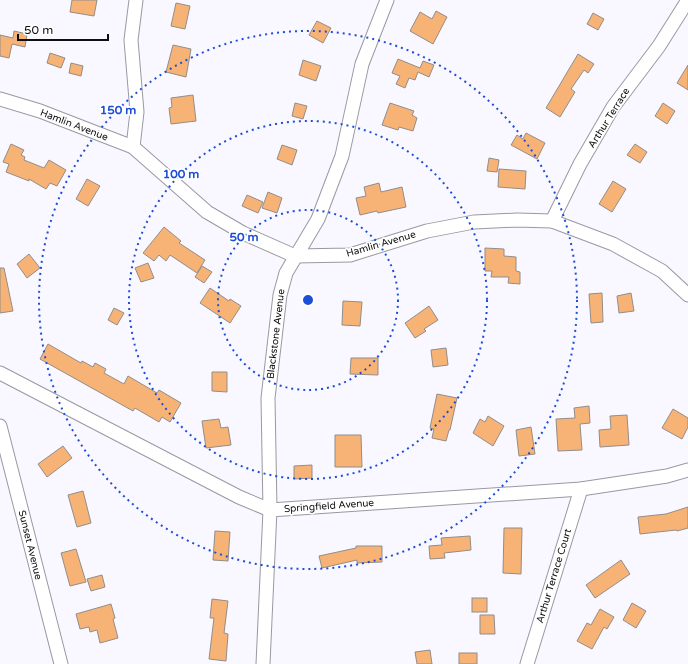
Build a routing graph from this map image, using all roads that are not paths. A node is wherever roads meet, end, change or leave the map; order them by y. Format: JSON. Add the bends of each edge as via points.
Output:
{"nodes":[{"id":1,"x":136,"y":0,"type":"edge"},
{"id":2,"x":387,"y":0,"type":"edge"},
{"id":3,"x":688,"y":0,"type":"edge"},
{"id":4,"x":0,"y":99,"type":"edge"},
{"id":5,"x":133,"y":147,"type":"junction"},
{"id":6,"x":552,"y":221,"type":"junction"},
{"id":7,"x":295,"y":256,"type":"junction"},
{"id":8,"x":688,"y":295,"type":"edge"},
{"id":9,"x":0,"y":374,"type":"edge"},
{"id":10,"x":0,"y":426,"type":"edge"},
{"id":11,"x":688,"y":470,"type":"edge"},
{"id":12,"x":581,"y":488,"type":"junction"},
{"id":13,"x":270,"y":510,"type":"junction"},
{"id":14,"x":61,"y":664,"type":"edge"},
{"id":15,"x":263,"y":664,"type":"edge"},
{"id":16,"x":528,"y":664,"type":"edge"}],
"edges":[{"from":1,"to":5,"type":"street","via":[[131,40],[137,112]]},
{"from":2,"to":7,"type":"street","name":"Blackstone Avenue","via":[[362,64],[342,156],[318,219]]},
{"from":3,"to":6,"type":"street","name":"Arthur Terrace","via":[[659,46],[613,108],[580,164]]},
{"from":4,"to":5,"type":"street","name":"Hamlin Avenue","via":[[40,111]]},
{"from":5,"to":7,"type":"street","name":"Hamlin Avenue","via":[[207,212],[243,233]]},
{"from":6,"to":7,"type":"street","name":"Hamlin Avenue","via":[[474,222],[427,231],[350,255]]},
{"from":6,"to":8,"type":"street","name":"Hamlin Avenue","via":[[614,244],[662,270]]},
{"from":7,"to":13,"type":"street","name":"Blackstone Avenue","via":[[286,273],[280,295],[268,398]]},
{"from":9,"to":13,"type":"street","name":"Springfield Avenue","via":[[239,497]]},
{"from":10,"to":14,"type":"street","name":"Sunset Avenue"},
{"from":11,"to":12,"type":"street","name":"Springfield Avenue","via":[[667,476]]},
{"from":12,"to":13,"type":"street","name":"Springfield Avenue"},
{"from":12,"to":16,"type":"street","name":"Arthur Terrace Court"},
{"from":13,"to":15,"type":"street","name":"Blackstone Avenue"}]}
